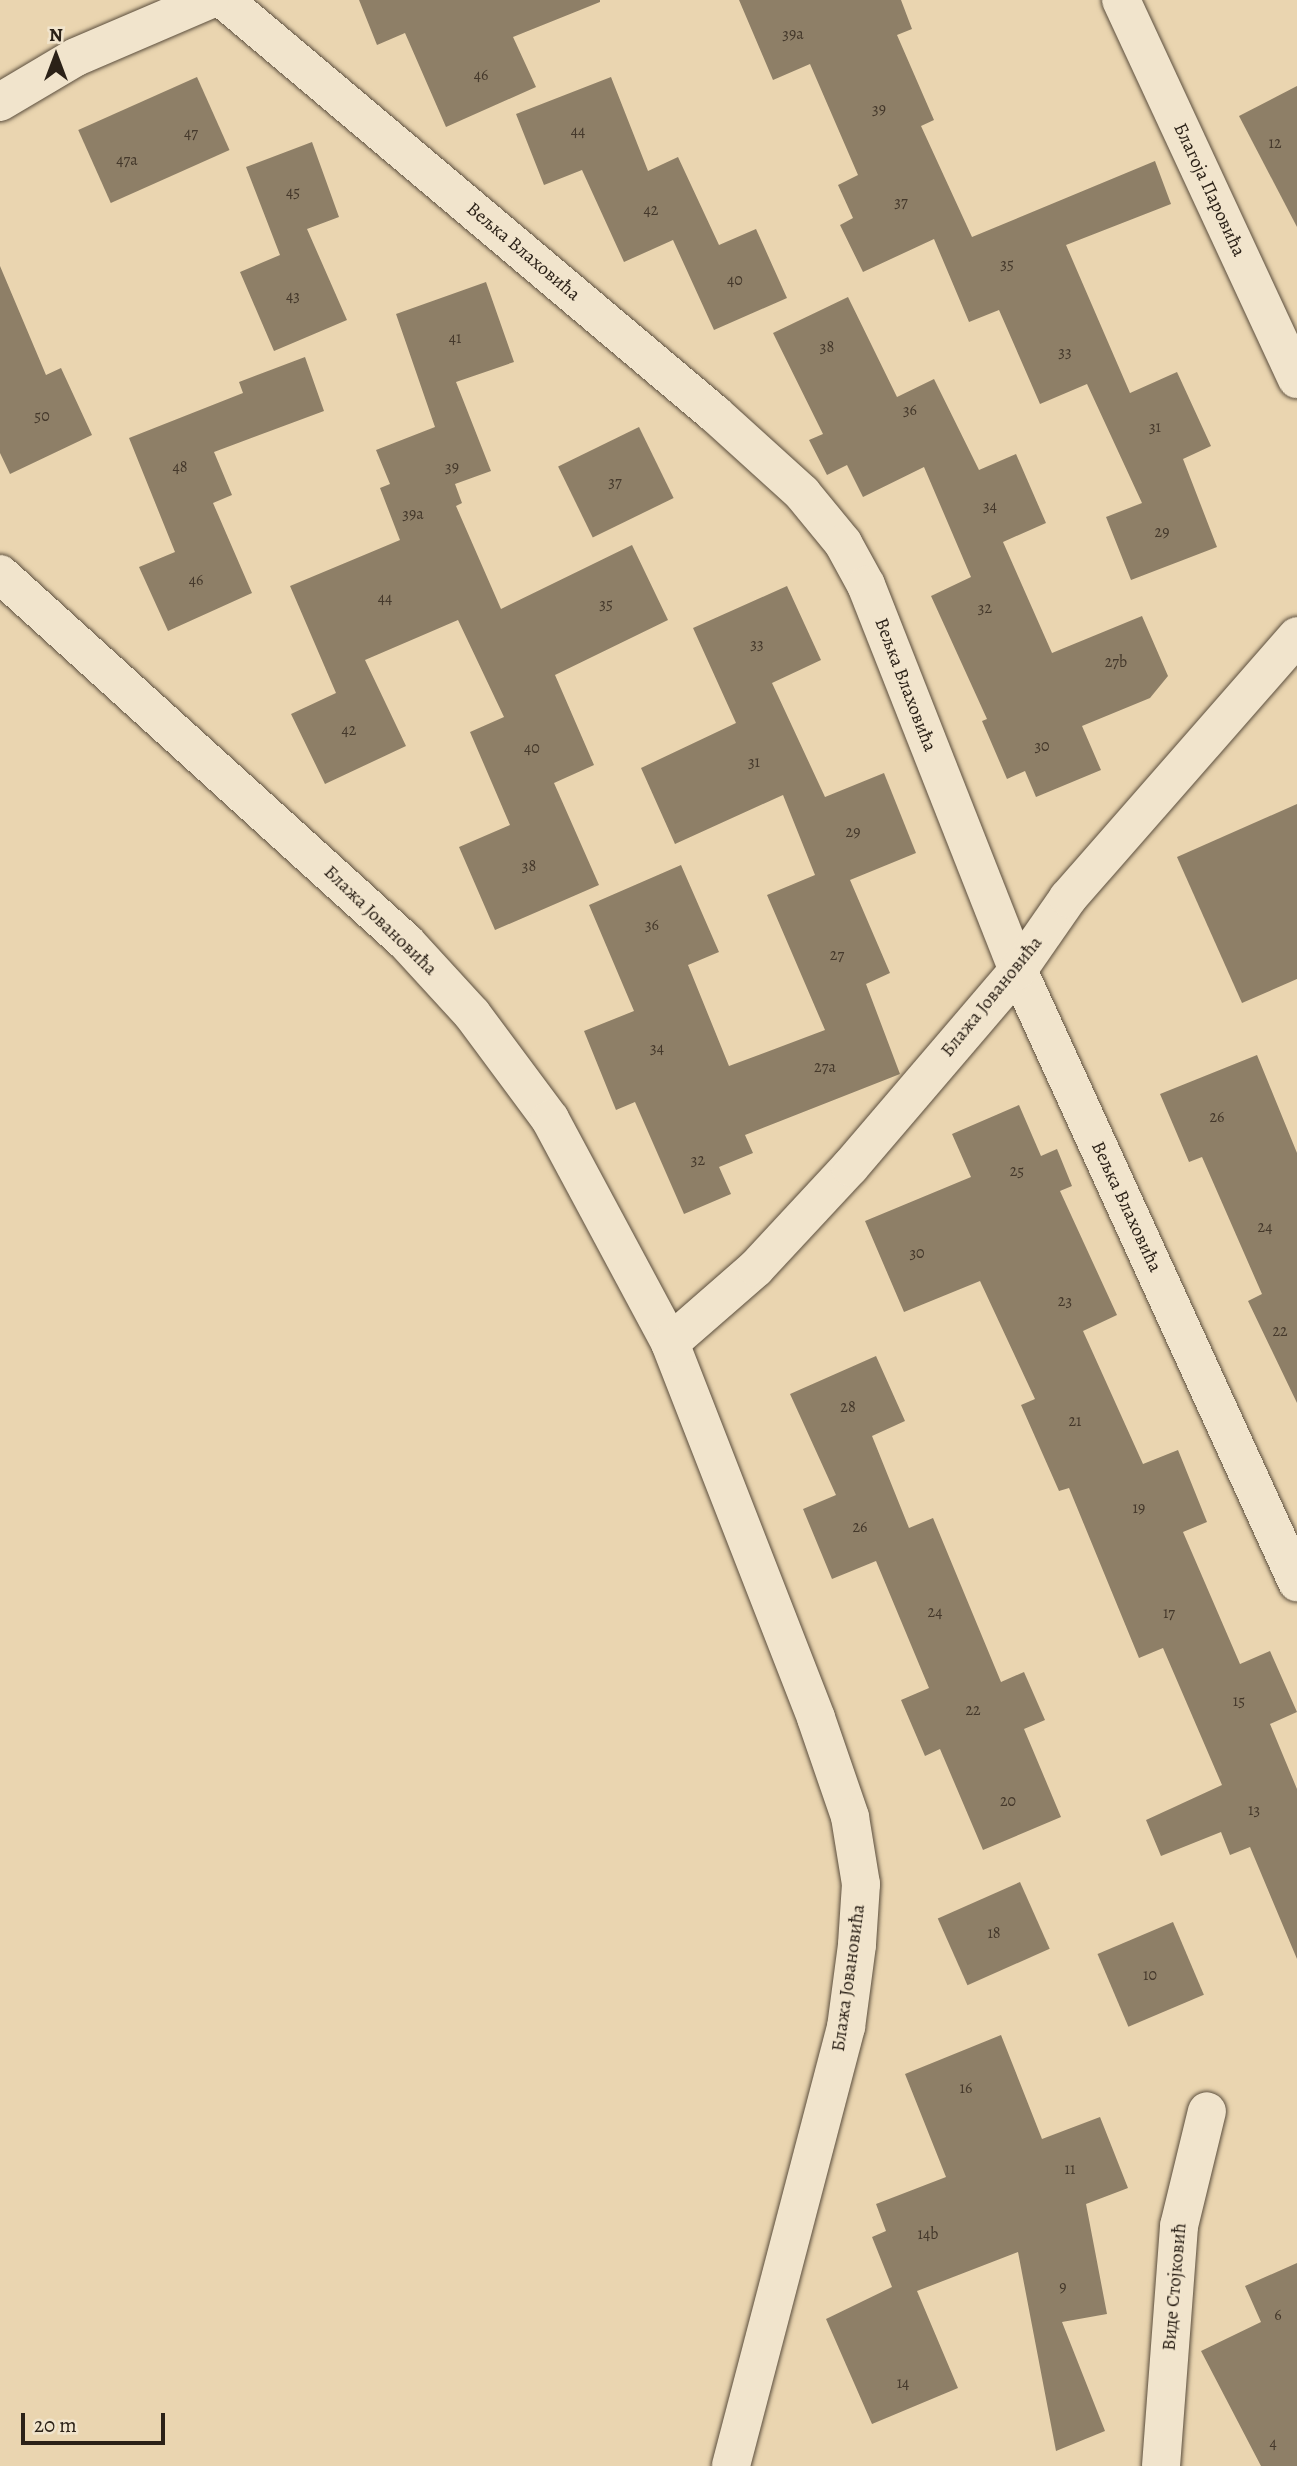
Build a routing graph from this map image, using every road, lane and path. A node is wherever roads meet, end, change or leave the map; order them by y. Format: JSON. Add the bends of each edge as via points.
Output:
{"nodes":[{"id":1,"x":209,"y":0,"type":"edge"},
{"id":2,"x":224,"y":0,"type":"edge"},
{"id":3,"x":1121,"y":0,"type":"edge"},
{"id":4,"x":0,"y":102,"type":"edge"},
{"id":5,"x":1297,"y":379,"type":"edge"},
{"id":6,"x":0,"y":574,"type":"edge"},
{"id":7,"x":1297,"y":636,"type":"edge"},
{"id":8,"x":1018,"y":970,"type":"junction"},
{"id":9,"x":670,"y":1343,"type":"junction"},
{"id":10,"x":1297,"y":1582,"type":"edge"},
{"id":11,"x":1207,"y":2111,"type":"dead end"},
{"id":12,"x":731,"y":2466,"type":"edge"},
{"id":13,"x":1161,"y":2466,"type":"edge"}],
"edges":[{"from":1,"to":4,"type":"street","via":[[76,57]]},
{"from":2,"to":8,"type":"street","name":"Вељка Влаховића","via":[[715,414],[802,493],[835,533],[866,585]]},
{"from":3,"to":5,"type":"street","name":"Благоја Паровића"},
{"from":6,"to":9,"type":"street","name":"Блажа Јовановића","via":[[406,942],[472,1014],[550,1119]]},
{"from":7,"to":8,"type":"street","name":"Блажа Јовановића","via":[[1068,898]]},
{"from":8,"to":9,"type":"street","name":"Блажа Јовановића","via":[[850,1167],[756,1268]]},
{"from":8,"to":10,"type":"street","name":"Вељка Влаховића"},
{"from":9,"to":12,"type":"street","name":"Блажа Јовановића","via":[[817,1718],[850,1817],[862,1884],[846,2027]]},
{"from":11,"to":13,"type":"street","name":"Виде Стојковић","via":[[1179,2226]]}]}
